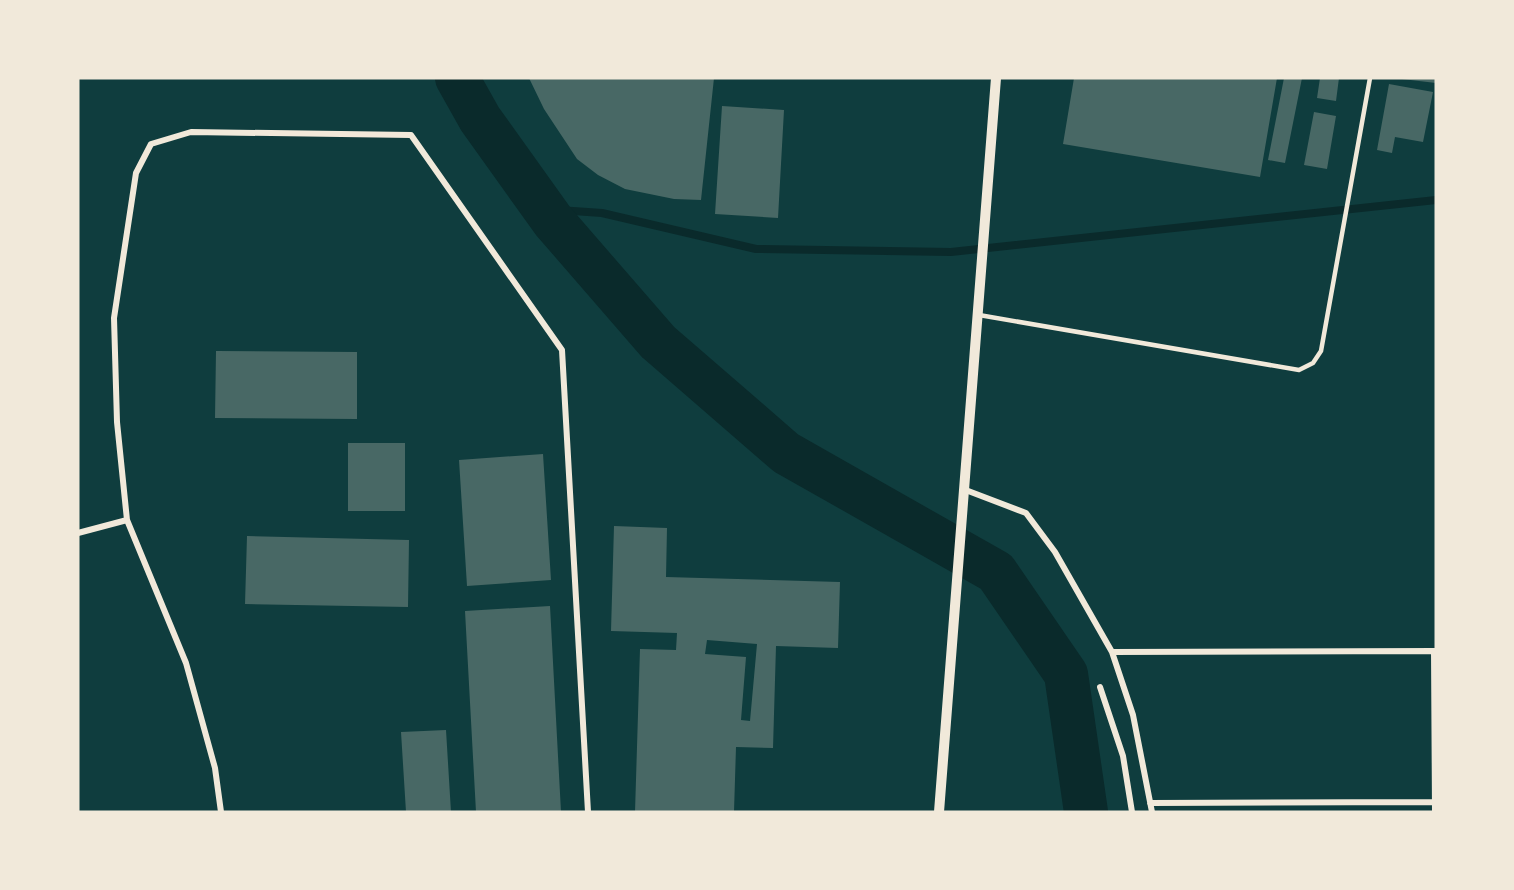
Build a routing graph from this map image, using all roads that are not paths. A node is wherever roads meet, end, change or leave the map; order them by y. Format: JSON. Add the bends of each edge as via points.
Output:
{"nodes":[{"id":1,"x":996,"y":78,"type":"edge"},
{"id":2,"x":1370,"y":78,"type":"edge"},
{"id":3,"x":979,"y":315,"type":"junction"},
{"id":4,"x":963,"y":489,"type":"junction"},
{"id":5,"x":127,"y":520,"type":"junction"},
{"id":6,"x":78,"y":533,"type":"edge"},
{"id":7,"x":1435,"y":651,"type":"edge"},
{"id":8,"x":1112,"y":652,"type":"junction"},
{"id":9,"x":1100,"y":687,"type":"dead end"},
{"id":10,"x":1435,"y":802,"type":"edge"},
{"id":11,"x":1150,"y":803,"type":"junction"},
{"id":12,"x":221,"y":812,"type":"edge"},
{"id":13,"x":588,"y":812,"type":"edge"},
{"id":14,"x":939,"y":812,"type":"edge"},
{"id":15,"x":1132,"y":812,"type":"edge"},
{"id":16,"x":1152,"y":812,"type":"edge"},
{"id":17,"x":1435,"y":812,"type":"edge"}],
"edges":[{"from":1,"to":3,"type":"street"},
{"from":2,"to":3,"type":"lane","via":[[1321,351],[1313,363],[1299,370]]},
{"from":3,"to":4,"type":"street"},
{"from":4,"to":8,"type":"street","via":[[1026,513],[1055,552]]},
{"from":4,"to":14,"type":"street"},
{"from":5,"to":6,"type":"street"},
{"from":5,"to":12,"type":"street","via":[[186,663],[214,768]]},
{"from":5,"to":13,"type":"street","via":[[117,422],[114,318],[136,172],[151,144],[191,132],[411,135],[562,350]]},
{"from":7,"to":8,"type":"street"},
{"from":7,"to":10,"type":"street"},
{"from":8,"to":11,"type":"street","via":[[1133,715]]},
{"from":9,"to":15,"type":"street","via":[[1123,756]]},
{"from":10,"to":11,"type":"street"},
{"from":10,"to":17,"type":"street"},
{"from":11,"to":16,"type":"street"}]}
